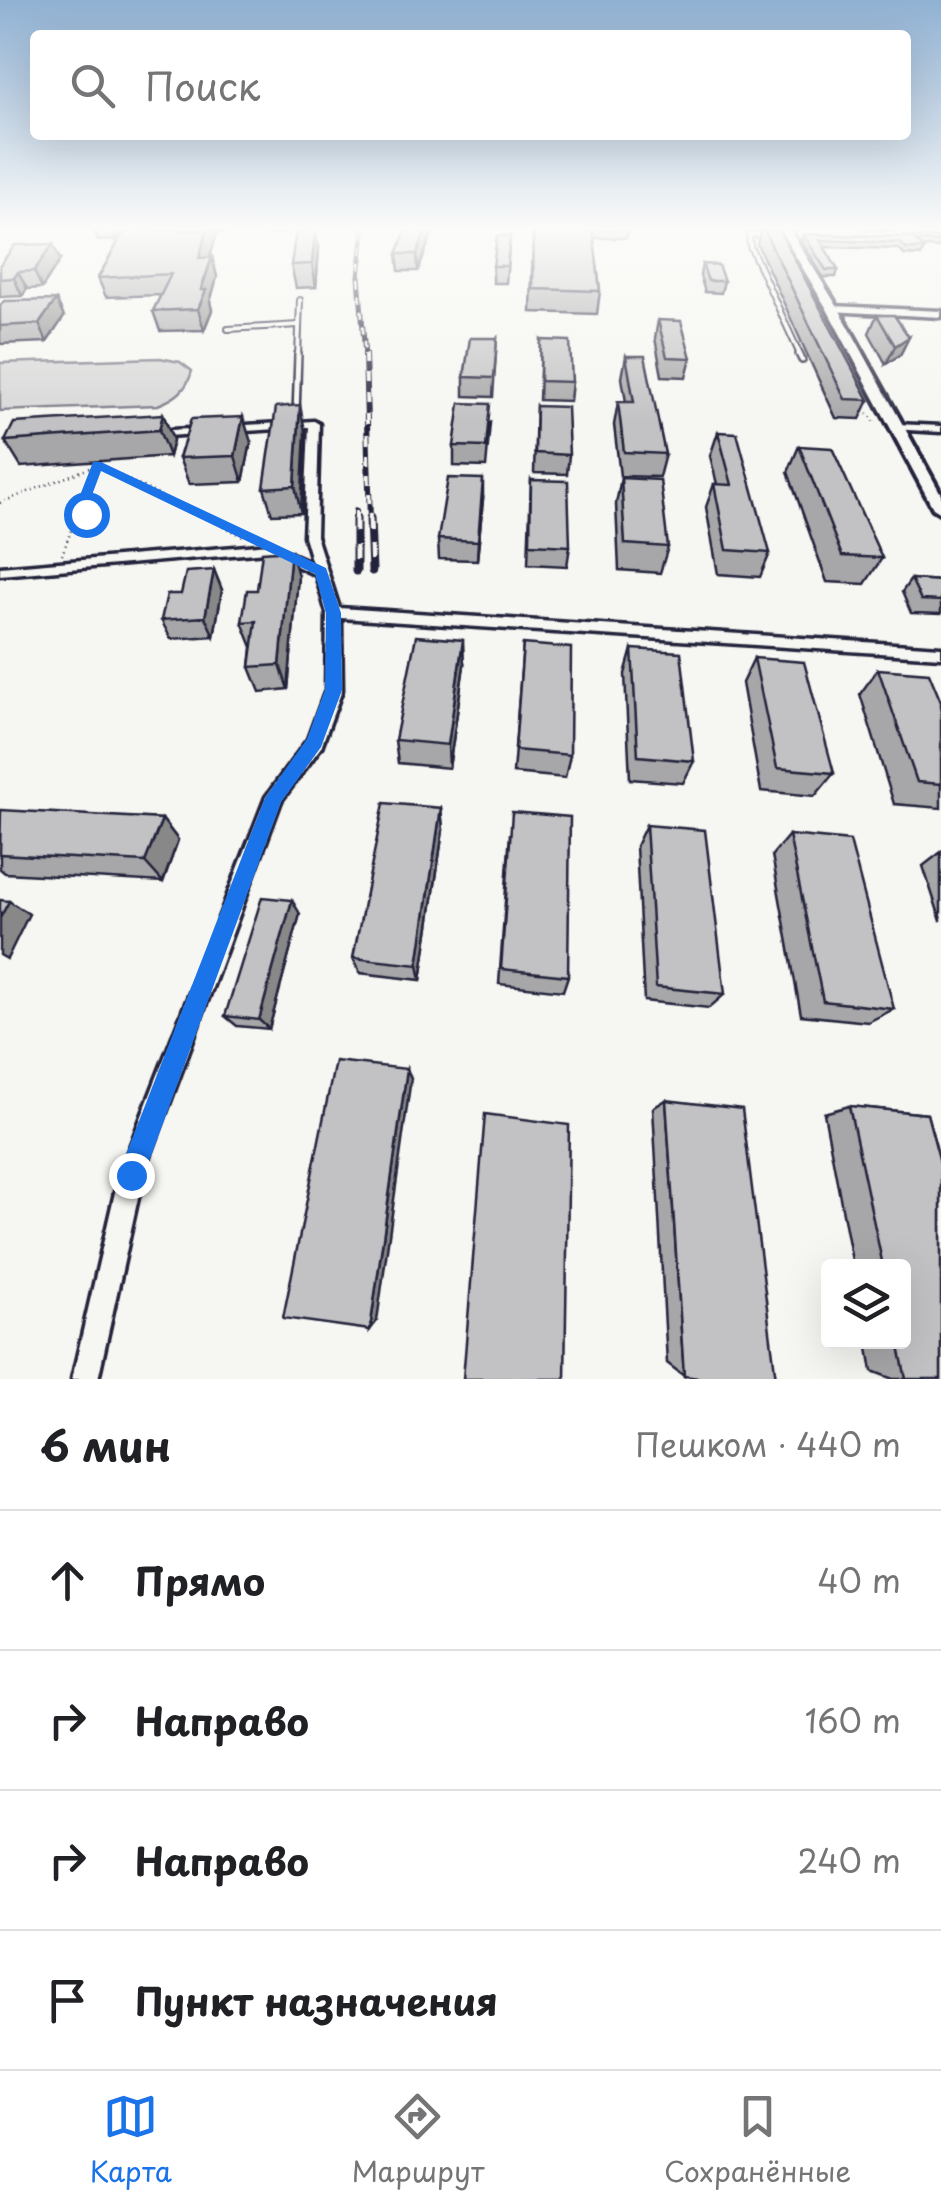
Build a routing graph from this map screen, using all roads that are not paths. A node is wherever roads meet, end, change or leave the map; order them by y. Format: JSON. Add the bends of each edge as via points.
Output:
{"nodes":[{"id":1,"x":772,"y":294,"type":"edge"},
{"id":2,"x":824,"y":294,"type":"edge"},
{"id":3,"x":300,"y":300,"type":"dead end"},
{"id":4,"x":833,"y":309,"type":"junction"},
{"id":5,"x":941,"y":314,"type":"edge"},
{"id":6,"x":299,"y":325,"type":"junction"},
{"id":7,"x":228,"y":329,"type":"dead end"},
{"id":8,"x":802,"y":360,"type":"dead end"},
{"id":9,"x":296,"y":425,"type":"junction"},
{"id":10,"x":888,"y":427,"type":"junction"},
{"id":11,"x":941,"y":429,"type":"edge"},
{"id":12,"x":138,"y":435,"type":"edge"},
{"id":13,"x":941,"y":508,"type":"edge"},
{"id":14,"x":0,"y":571,"type":"edge"},
{"id":15,"x":321,"y":572,"type":"junction"},
{"id":16,"x":334,"y":613,"type":"junction"},
{"id":17,"x":941,"y":652,"type":"edge"},
{"id":18,"x":85,"y":1379,"type":"edge"}],
"edges":[{"from":1,"to":8,"type":"lane"},
{"from":2,"to":4,"type":"street"},
{"from":3,"to":6,"type":"lane"},
{"from":4,"to":5,"type":"street"},
{"from":4,"to":10,"type":"street"},
{"from":6,"to":7,"type":"lane"},
{"from":6,"to":9,"type":"lane"},
{"from":9,"to":12,"type":"street"},
{"from":9,"to":15,"type":"street","via":[[314,424],[310,536]]},
{"from":10,"to":11,"type":"street"},
{"from":10,"to":13,"type":"street"},
{"from":14,"to":15,"type":"street","via":[[269,548]]},
{"from":15,"to":16,"type":"street"},
{"from":16,"to":17,"type":"street"},
{"from":16,"to":18,"type":"street","via":[[334,690],[315,742],[274,798],[131,1175]]}]}
